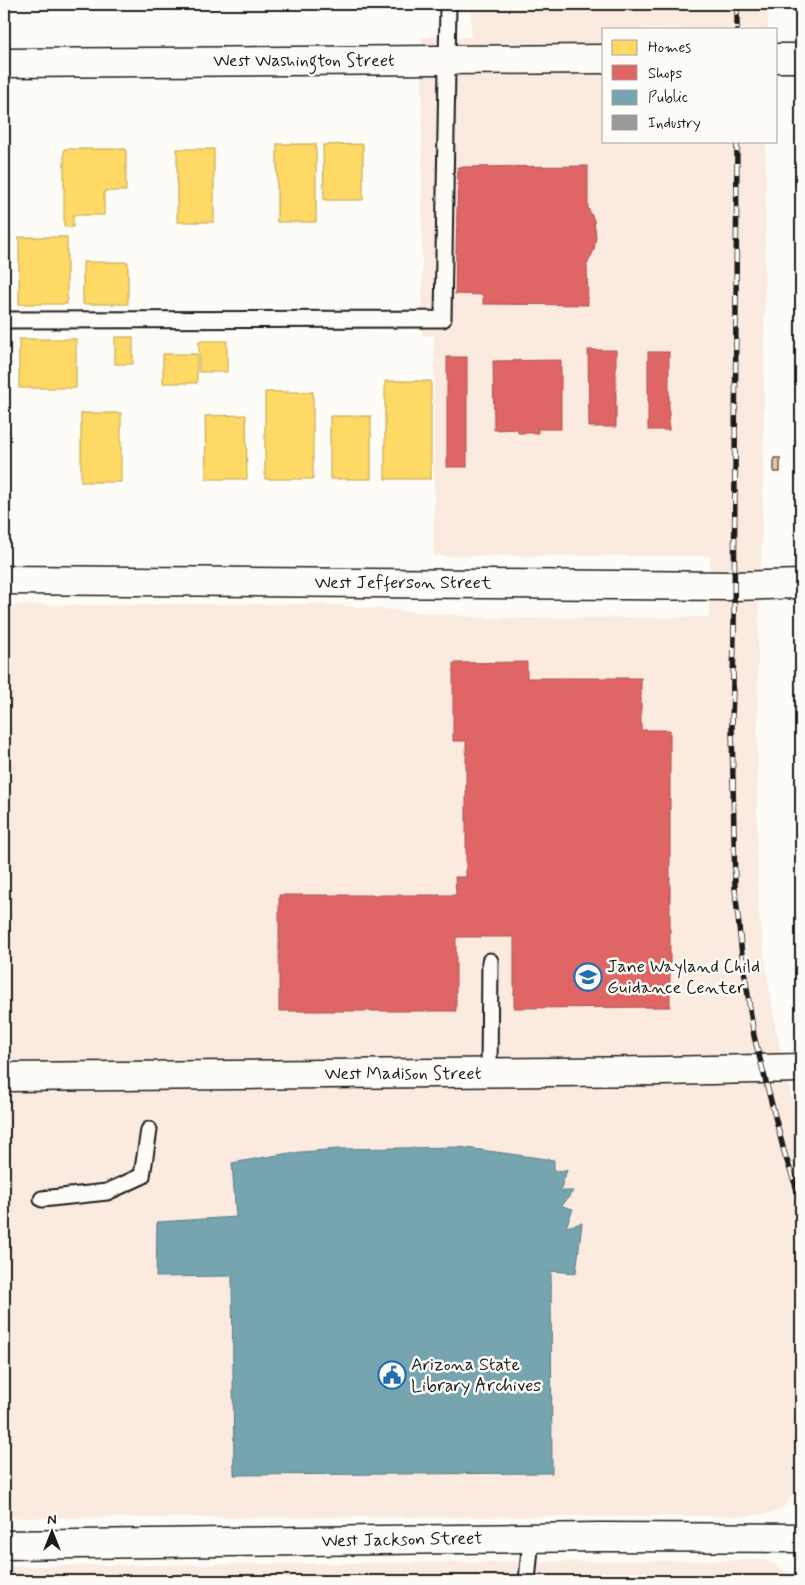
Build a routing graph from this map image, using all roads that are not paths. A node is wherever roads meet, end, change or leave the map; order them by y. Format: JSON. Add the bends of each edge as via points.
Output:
{"nodes":[{"id":1,"x":448,"y":4,"type":"edge"},
{"id":2,"x":778,"y":58,"type":"edge"},
{"id":3,"x":801,"y":58,"type":"edge"},
{"id":4,"x":602,"y":59,"type":"edge"},
{"id":5,"x":446,"y":60,"type":"junction"},
{"id":6,"x":4,"y":63,"type":"edge"},
{"id":7,"x":4,"y":320,"type":"edge"},
{"id":8,"x":4,"y":580,"type":"edge"},
{"id":9,"x":801,"y":584,"type":"edge"},
{"id":10,"x":490,"y":961,"type":"dead end"},
{"id":11,"x":801,"y":1068,"type":"edge"},
{"id":12,"x":489,"y":1073,"type":"junction"},
{"id":13,"x":4,"y":1077,"type":"edge"},
{"id":14,"x":149,"y":1130,"type":"dead end"},
{"id":15,"x":42,"y":1199,"type":"dead end"},
{"id":16,"x":531,"y":1538,"type":"junction"},
{"id":17,"x":801,"y":1538,"type":"edge"},
{"id":18,"x":4,"y":1545,"type":"edge"},
{"id":19,"x":527,"y":1581,"type":"edge"}],
"edges":[{"from":1,"to":5,"type":"lane"},
{"from":2,"to":3,"type":"street"},
{"from":4,"to":5,"type":"street","name":"West Washington Street"},
{"from":5,"to":6,"type":"street","name":"West Washington Street"},
{"from":5,"to":7,"type":"lane","via":[[443,318]]},
{"from":8,"to":9,"type":"street","name":"West Jefferson Street"},
{"from":10,"to":12,"type":"lane"},
{"from":11,"to":12,"type":"street","name":"West Madison Street"},
{"from":12,"to":13,"type":"street","name":"West Madison Street"},
{"from":14,"to":15,"type":"lane","via":[[142,1176],[107,1192]]},
{"from":16,"to":17,"type":"street","name":"West Jackson Street"},
{"from":16,"to":18,"type":"street","name":"West Jackson Street"},
{"from":16,"to":19,"type":"lane"}]}
